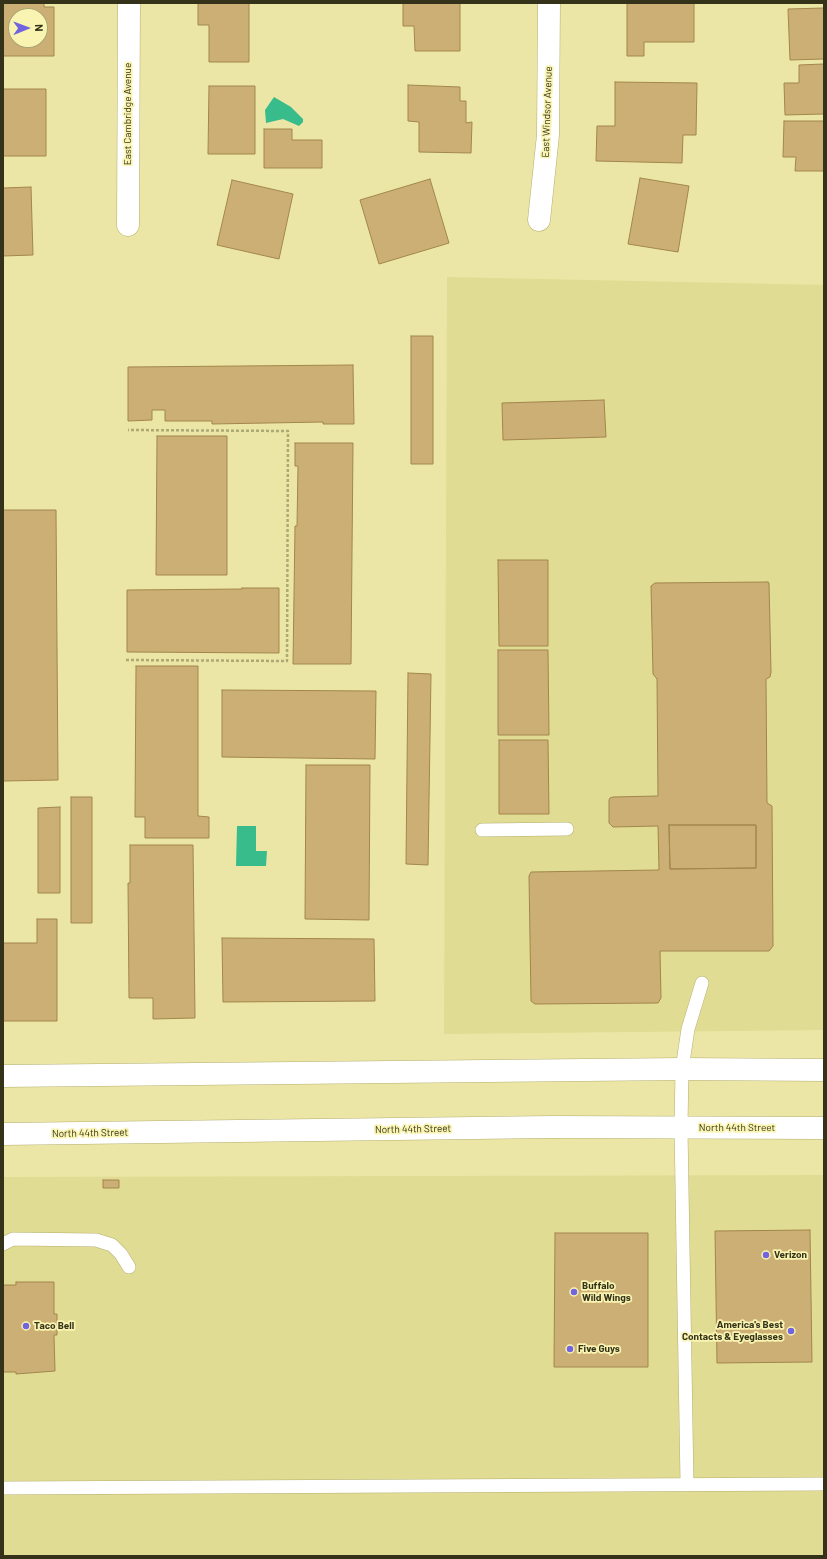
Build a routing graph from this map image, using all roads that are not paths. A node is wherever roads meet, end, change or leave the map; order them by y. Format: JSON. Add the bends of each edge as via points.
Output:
{"nodes":[{"id":1,"x":129,"y":3,"type":"edge"},
{"id":2,"x":549,"y":3,"type":"edge"},
{"id":3,"x":539,"y":220,"type":"dead end"},
{"id":4,"x":128,"y":225,"type":"dead end"},
{"id":5,"x":568,"y":829,"type":"dead end"},
{"id":6,"x":482,"y":830,"type":"dead end"},
{"id":7,"x":702,"y":983,"type":"dead end"},
{"id":8,"x":682,"y":1069,"type":"junction"},
{"id":9,"x":824,"y":1070,"type":"edge"},
{"id":10,"x":3,"y":1076,"type":"edge"},
{"id":11,"x":682,"y":1128,"type":"junction"},
{"id":12,"x":824,"y":1128,"type":"edge"},
{"id":13,"x":3,"y":1134,"type":"edge"},
{"id":14,"x":3,"y":1244,"type":"edge"},
{"id":15,"x":129,"y":1267,"type":"dead end"},
{"id":16,"x":687,"y":1484,"type":"junction"},
{"id":17,"x":824,"y":1484,"type":"edge"},
{"id":18,"x":3,"y":1488,"type":"edge"}],
"edges":[{"from":1,"to":4,"type":"main road","name":"East Cambridge Avenue"},
{"from":2,"to":3,"type":"main road","name":"East Windsor Avenue","via":[[548,135]]},
{"from":5,"to":6,"type":"lane"},
{"from":7,"to":8,"type":"lane","via":[[688,1029]]},
{"from":8,"to":9,"type":"main road"},
{"from":8,"to":10,"type":"main road"},
{"from":8,"to":11,"type":"lane"},
{"from":11,"to":12,"type":"main road","name":"North 44th Street"},
{"from":11,"to":13,"type":"main road","name":"North 44th Street","via":[[552,1127]]},
{"from":11,"to":16,"type":"lane"},
{"from":14,"to":15,"type":"lane","via":[[13,1239],[96,1240],[112,1245]]},
{"from":16,"to":17,"type":"lane"},
{"from":16,"to":18,"type":"lane"}]}
